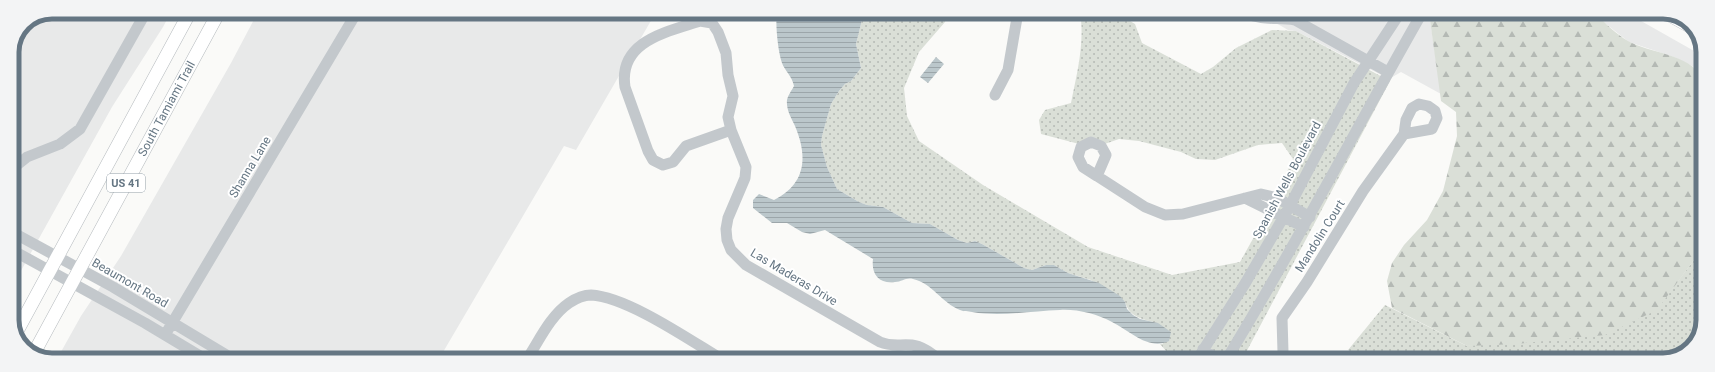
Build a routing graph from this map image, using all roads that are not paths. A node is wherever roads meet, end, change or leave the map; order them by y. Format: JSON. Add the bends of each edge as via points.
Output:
{"nodes":[{"id":1,"x":142,"y":19,"type":"edge"},
{"id":2,"x":186,"y":19,"type":"edge"},
{"id":3,"x":214,"y":19,"type":"edge"},
{"id":4,"x":353,"y":19,"type":"edge"},
{"id":5,"x":1017,"y":19,"type":"edge"},
{"id":6,"x":1290,"y":19,"type":"edge"},
{"id":7,"x":1396,"y":19,"type":"edge"},
{"id":8,"x":1419,"y":19,"type":"edge"},
{"id":9,"x":1370,"y":61,"type":"junction"},
{"id":10,"x":1388,"y":72,"type":"junction"},
{"id":11,"x":995,"y":95,"type":"dead end"},
{"id":12,"x":731,"y":130,"type":"junction"},
{"id":13,"x":1404,"y":134,"type":"dead end"},
{"id":14,"x":19,"y":163,"type":"edge"},
{"id":15,"x":1097,"y":176,"type":"dead end"},
{"id":16,"x":1245,"y":198,"type":"junction"},
{"id":17,"x":1290,"y":206,"type":"junction"},
{"id":18,"x":1284,"y":216,"type":"junction"},
{"id":19,"x":1310,"y":216,"type":"junction"},
{"id":20,"x":1304,"y":227,"type":"junction"},
{"id":21,"x":19,"y":236,"type":"edge"},
{"id":22,"x":19,"y":254,"type":"edge"},
{"id":23,"x":58,"y":256,"type":"junction"},
{"id":24,"x":80,"y":269,"type":"junction"},
{"id":25,"x":50,"y":270,"type":"junction"},
{"id":26,"x":72,"y":283,"type":"junction"},
{"id":27,"x":172,"y":323,"type":"junction"},
{"id":28,"x":20,"y":326,"type":"edge"},
{"id":29,"x":165,"y":335,"type":"junction"},
{"id":30,"x":36,"y":349,"type":"edge"},
{"id":31,"x":1203,"y":349,"type":"junction"},
{"id":32,"x":195,"y":353,"type":"edge"},
{"id":33,"x":221,"y":353,"type":"edge"},
{"id":34,"x":532,"y":353,"type":"edge"},
{"id":35,"x":711,"y":353,"type":"edge"},
{"id":36,"x":930,"y":353,"type":"edge"},
{"id":37,"x":1201,"y":353,"type":"edge"},
{"id":38,"x":1208,"y":353,"type":"edge"},
{"id":39,"x":1230,"y":353,"type":"edge"},
{"id":40,"x":1283,"y":353,"type":"edge"}],
"edges":[{"from":1,"to":14,"type":"street","via":[[80,129],[60,144],[27,157]]},
{"from":2,"to":23,"type":"main road","name":"South Tamiami Trail","number":"US 41"},
{"from":3,"to":24,"type":"main road","name":"South Tamiami Trail","number":"US 41"},
{"from":4,"to":27,"type":"street","name":"Shanna Lane"},
{"from":5,"to":11,"type":"street","via":[[1008,70]]},
{"from":6,"to":9,"type":"street"},
{"from":7,"to":9,"type":"street","name":"Spanish Wells Boulevard"},
{"from":8,"to":10,"type":"street"},
{"from":9,"to":10,"type":"street"},
{"from":9,"to":17,"type":"street","name":"Spanish Wells Boulevard","via":[[1335,116]]},
{"from":10,"to":19,"type":"street"},
{"from":12,"to":12,"type":"street","name":"Las Maderas Drive","via":[[686,146],[673,162],[663,165],[653,160],[623,77],[626,66],[638,47],[647,40],[678,28],[700,21],[712,23],[726,53],[733,96],[728,117]]},
{"from":12,"to":36,"type":"street","name":"Las Maderas Drive","via":[[746,167],[745,178],[726,229],[727,240],[737,258],[880,342],[890,346],[912,345]]},
{"from":13,"to":40,"type":"street","name":"Mandolin Court","via":[[1363,191],[1282,318]]},
{"from":15,"to":16,"type":"street","via":[[1145,207],[1165,215],[1182,214]]},
{"from":16,"to":17,"type":"street","via":[[1261,194],[1277,198]]},
{"from":16,"to":18,"type":"street"},
{"from":17,"to":18,"type":"street","name":"Spanish Wells Boulevard"},
{"from":17,"to":19,"type":"street"},
{"from":18,"to":20,"type":"street"},
{"from":18,"to":31,"type":"street","name":"Spanish Wells Boulevard"},
{"from":19,"to":20,"type":"street"},
{"from":20,"to":39,"type":"street"},
{"from":21,"to":23,"type":"street","name":"Beaumont Road"},
{"from":22,"to":25,"type":"street"},
{"from":23,"to":24,"type":"street","name":"Beaumont Road"},
{"from":23,"to":25,"type":"main road","name":"South Tamiami Trail","number":"US 41"},
{"from":24,"to":26,"type":"main road","name":"South Tamiami Trail","number":"US 41"},
{"from":24,"to":27,"type":"street","name":"Beaumont Road"},
{"from":25,"to":26,"type":"street"},
{"from":25,"to":28,"type":"main road","name":"South Tamiami Trail","number":"US 41"},
{"from":26,"to":29,"type":"street"},
{"from":26,"to":30,"type":"main road","name":"South Tamiami Trail","number":"US 41"},
{"from":27,"to":29,"type":"street","name":"Shanna Lane"},
{"from":27,"to":33,"type":"street","name":"Beaumont Road"},
{"from":29,"to":32,"type":"street"},
{"from":31,"to":37,"type":"street","name":"Spanish Wells Boulevard"},
{"from":31,"to":38,"type":"street"},
{"from":34,"to":35,"type":"street","via":[[556,315],[568,304],[591,295],[645,314]]}]}
